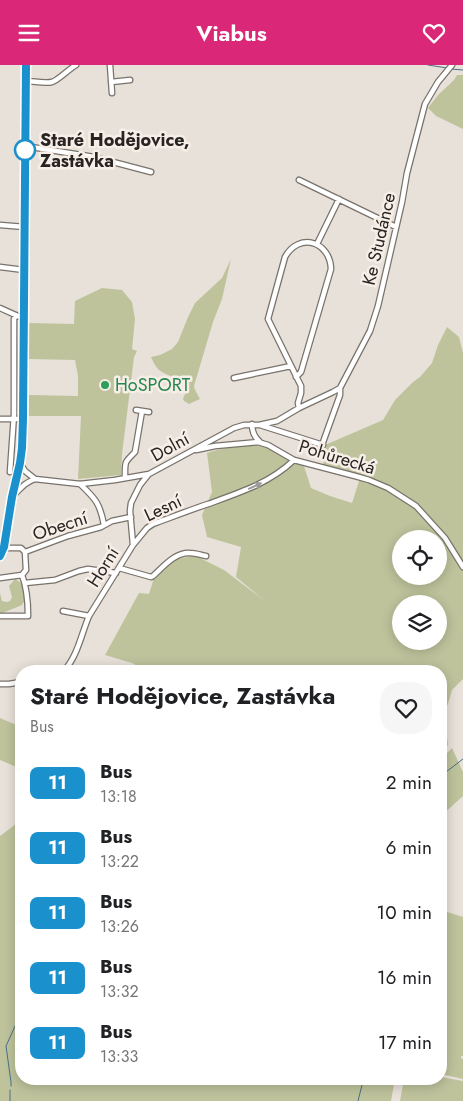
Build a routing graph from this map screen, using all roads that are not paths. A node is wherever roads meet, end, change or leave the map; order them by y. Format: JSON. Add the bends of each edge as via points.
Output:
{"nodes":[{"id":1,"x":26,"y":65,"type":"edge"},
{"id":2,"x":76,"y":65,"type":"edge"},
{"id":3,"x":110,"y":65,"type":"edge"},
{"id":4,"x":452,"y":65,"type":"edge"},
{"id":5,"x":26,"y":81,"type":"junction"},
{"id":6,"x":130,"y":81,"type":"dead end"},
{"id":7,"x":111,"y":82,"type":"junction"},
{"id":8,"x":112,"y":93,"type":"dead end"},
{"id":9,"x":26,"y":146,"type":"junction"},
{"id":10,"x":151,"y":173,"type":"dead end"},
{"id":11,"x":299,"y":180,"type":"dead end"},
{"id":12,"x":340,"y":199,"type":"junction"},
{"id":13,"x":0,"y":225,"type":"edge"},
{"id":14,"x":25,"y":227,"type":"junction"},
{"id":15,"x":396,"y":227,"type":"junction"},
{"id":16,"x":317,"y":245,"type":"junction"},
{"id":17,"x":0,"y":267,"type":"edge"},
{"id":18,"x":24,"y":270,"type":"junction"},
{"id":19,"x":0,"y":308,"type":"edge"},
{"id":20,"x":16,"y":315,"type":"junction"},
{"id":21,"x":24,"y":317,"type":"junction"},
{"id":22,"x":291,"y":366,"type":"junction"},
{"id":23,"x":296,"y":377,"type":"junction"},
{"id":24,"x":234,"y":378,"type":"dead end"},
{"id":25,"x":14,"y":384,"type":"junction"},
{"id":26,"x":23,"y":386,"type":"junction"},
{"id":27,"x":340,"y":388,"type":"junction"},
{"id":28,"x":299,"y":408,"type":"junction"},
{"id":29,"x":136,"y":410,"type":"dead end"},
{"id":30,"x":142,"y":411,"type":"junction"},
{"id":31,"x":149,"y":412,"type":"dead end"},
{"id":32,"x":0,"y":419,"type":"edge"},
{"id":33,"x":14,"y":419,"type":"junction"},
{"id":34,"x":23,"y":419,"type":"junction"},
{"id":35,"x":252,"y":425,"type":"junction"},
{"id":36,"x":259,"y":425,"type":"junction"},
{"id":37,"x":261,"y":443,"type":"junction"},
{"id":38,"x":192,"y":451,"type":"junction"},
{"id":39,"x":294,"y":460,"type":"junction"},
{"id":40,"x":20,"y":463,"type":"junction"},
{"id":41,"x":10,"y":472,"type":"dead end"},
{"id":42,"x":149,"y":474,"type":"junction"},
{"id":43,"x":125,"y":478,"type":"junction"},
{"id":44,"x":35,"y":479,"type":"junction"},
{"id":45,"x":80,"y":484,"type":"junction"},
{"id":46,"x":12,"y":497,"type":"junction"},
{"id":47,"x":131,"y":517,"type":"junction"},
{"id":48,"x":104,"y":525,"type":"junction"},
{"id":49,"x":133,"y":545,"type":"junction"},
{"id":50,"x":4,"y":547,"type":"junction"},
{"id":51,"x":25,"y":552,"type":"junction"},
{"id":52,"x":0,"y":556,"type":"edge"},
{"id":53,"x":206,"y":557,"type":"dead end"},
{"id":54,"x":463,"y":567,"type":"edge"},
{"id":55,"x":119,"y":568,"type":"junction"},
{"id":56,"x":116,"y":573,"type":"junction"},
{"id":57,"x":22,"y":575,"type":"junction"},
{"id":58,"x":0,"y":578,"type":"edge"},
{"id":59,"x":25,"y":583,"type":"junction"},
{"id":60,"x":64,"y":611,"type":"dead end"},
{"id":61,"x":0,"y":616,"type":"edge"},
{"id":62,"x":89,"y":616,"type":"junction"},
{"id":63,"x":68,"y":665,"type":"edge"},
{"id":64,"x":0,"y":683,"type":"edge"},
{"id":65,"x":15,"y":683,"type":"edge"}],
"edges":[{"from":1,"to":5,"type":"street"},
{"from":2,"to":5,"type":"street","via":[[51,82]]},
{"from":3,"to":7,"type":"street"},
{"from":4,"to":15,"type":"street","name":"Ke Studánce","via":[[425,104]]},
{"from":5,"to":9,"type":"street"},
{"from":6,"to":7,"type":"street"},
{"from":7,"to":8,"type":"street"},
{"from":9,"to":10,"type":"street","via":[[94,157]]},
{"from":9,"to":14,"type":"street"},
{"from":11,"to":12,"type":"street"},
{"from":12,"to":15,"type":"street"},
{"from":12,"to":16,"type":"street"},
{"from":13,"to":14,"type":"street"},
{"from":14,"to":18,"type":"street"},
{"from":15,"to":27,"type":"street","name":"Ke Studánce","via":[[370,331]]},
{"from":16,"to":22,"type":"street","via":[[300,243],[288,251],[268,319]]},
{"from":16,"to":23,"type":"street","via":[[328,255],[331,269],[301,372]]},
{"from":17,"to":18,"type":"street"},
{"from":18,"to":21,"type":"street"},
{"from":19,"to":20,"type":"street"},
{"from":20,"to":21,"type":"street"},
{"from":20,"to":25,"type":"street"},
{"from":21,"to":26,"type":"street"},
{"from":22,"to":23,"type":"street"},
{"from":22,"to":24,"type":"street"},
{"from":23,"to":28,"type":"street","via":[[302,389]]},
{"from":25,"to":26,"type":"street"},
{"from":25,"to":33,"type":"street"},
{"from":26,"to":34,"type":"street"},
{"from":27,"to":28,"type":"street","name":"Dolní"},
{"from":27,"to":36,"type":"street","name":"Ke Studánce","via":[[322,445]]},
{"from":28,"to":36,"type":"street","name":"Dolní","via":[[277,421]]},
{"from":29,"to":30,"type":"street"},
{"from":30,"to":31,"type":"street"},
{"from":30,"to":43,"type":"street","via":[[135,452],[126,461]]},
{"from":32,"to":33,"type":"street"},
{"from":33,"to":34,"type":"street"},
{"from":33,"to":41,"type":"street","via":[[13,466]]},
{"from":34,"to":40,"type":"street"},
{"from":35,"to":36,"type":"street","name":"Dolní"},
{"from":35,"to":37,"type":"street","via":[[255,438]]},
{"from":35,"to":38,"type":"street","name":"Dolní","via":[[234,428]]},
{"from":37,"to":38,"type":"street","name":"Pohůrecká"},
{"from":37,"to":39,"type":"street","name":"Pohůrecká"},
{"from":38,"to":42,"type":"street","name":"Dolní"},
{"from":49,"to":39,"type":"street","name":"Lesní","one_way":true,"via":[[154,524],[266,481]]},
{"from":39,"to":54,"type":"street","name":"Pohůrecká","via":[[369,480],[416,505],[445,538]]},
{"from":40,"to":44,"type":"street"},
{"from":40,"to":46,"type":"street"},
{"from":42,"to":43,"type":"street","name":"Dolní"},
{"from":42,"to":47,"type":"street","name":"Horní","via":[[134,495]]},
{"from":43,"to":45,"type":"street","name":"Dolní"},
{"from":44,"to":45,"type":"street","name":"Dolní"},
{"from":44,"to":46,"type":"street","via":[[27,482]]},
{"from":45,"to":48,"type":"street","via":[[98,502]]},
{"from":46,"to":50,"type":"street"},
{"from":47,"to":48,"type":"street","name":"Obecní"},
{"from":47,"to":49,"type":"street","name":"Horní"},
{"from":48,"to":51,"type":"street","name":"Obecní"},
{"from":49,"to":55,"type":"street","name":"Horní"},
{"from":50,"to":51,"type":"street","via":[[21,548]]},
{"from":50,"to":52,"type":"street"},
{"from":51,"to":57,"type":"street","via":[[26,570]]},
{"from":53,"to":55,"type":"street","via":[[189,552],[180,554],[151,577]]},
{"from":55,"to":56,"type":"street","name":"Horní"},
{"from":56,"to":59,"type":"street","via":[[88,569],[55,580]]},
{"from":56,"to":62,"type":"street","name":"Horní"},
{"from":57,"to":58,"type":"street"},
{"from":57,"to":59,"type":"street"},
{"from":59,"to":61,"type":"street","via":[[28,616]]},
{"from":60,"to":62,"type":"street"},
{"from":62,"to":63,"type":"street","name":"Horní","via":[[76,653]]},
{"from":64,"to":65,"type":"street"}]}
